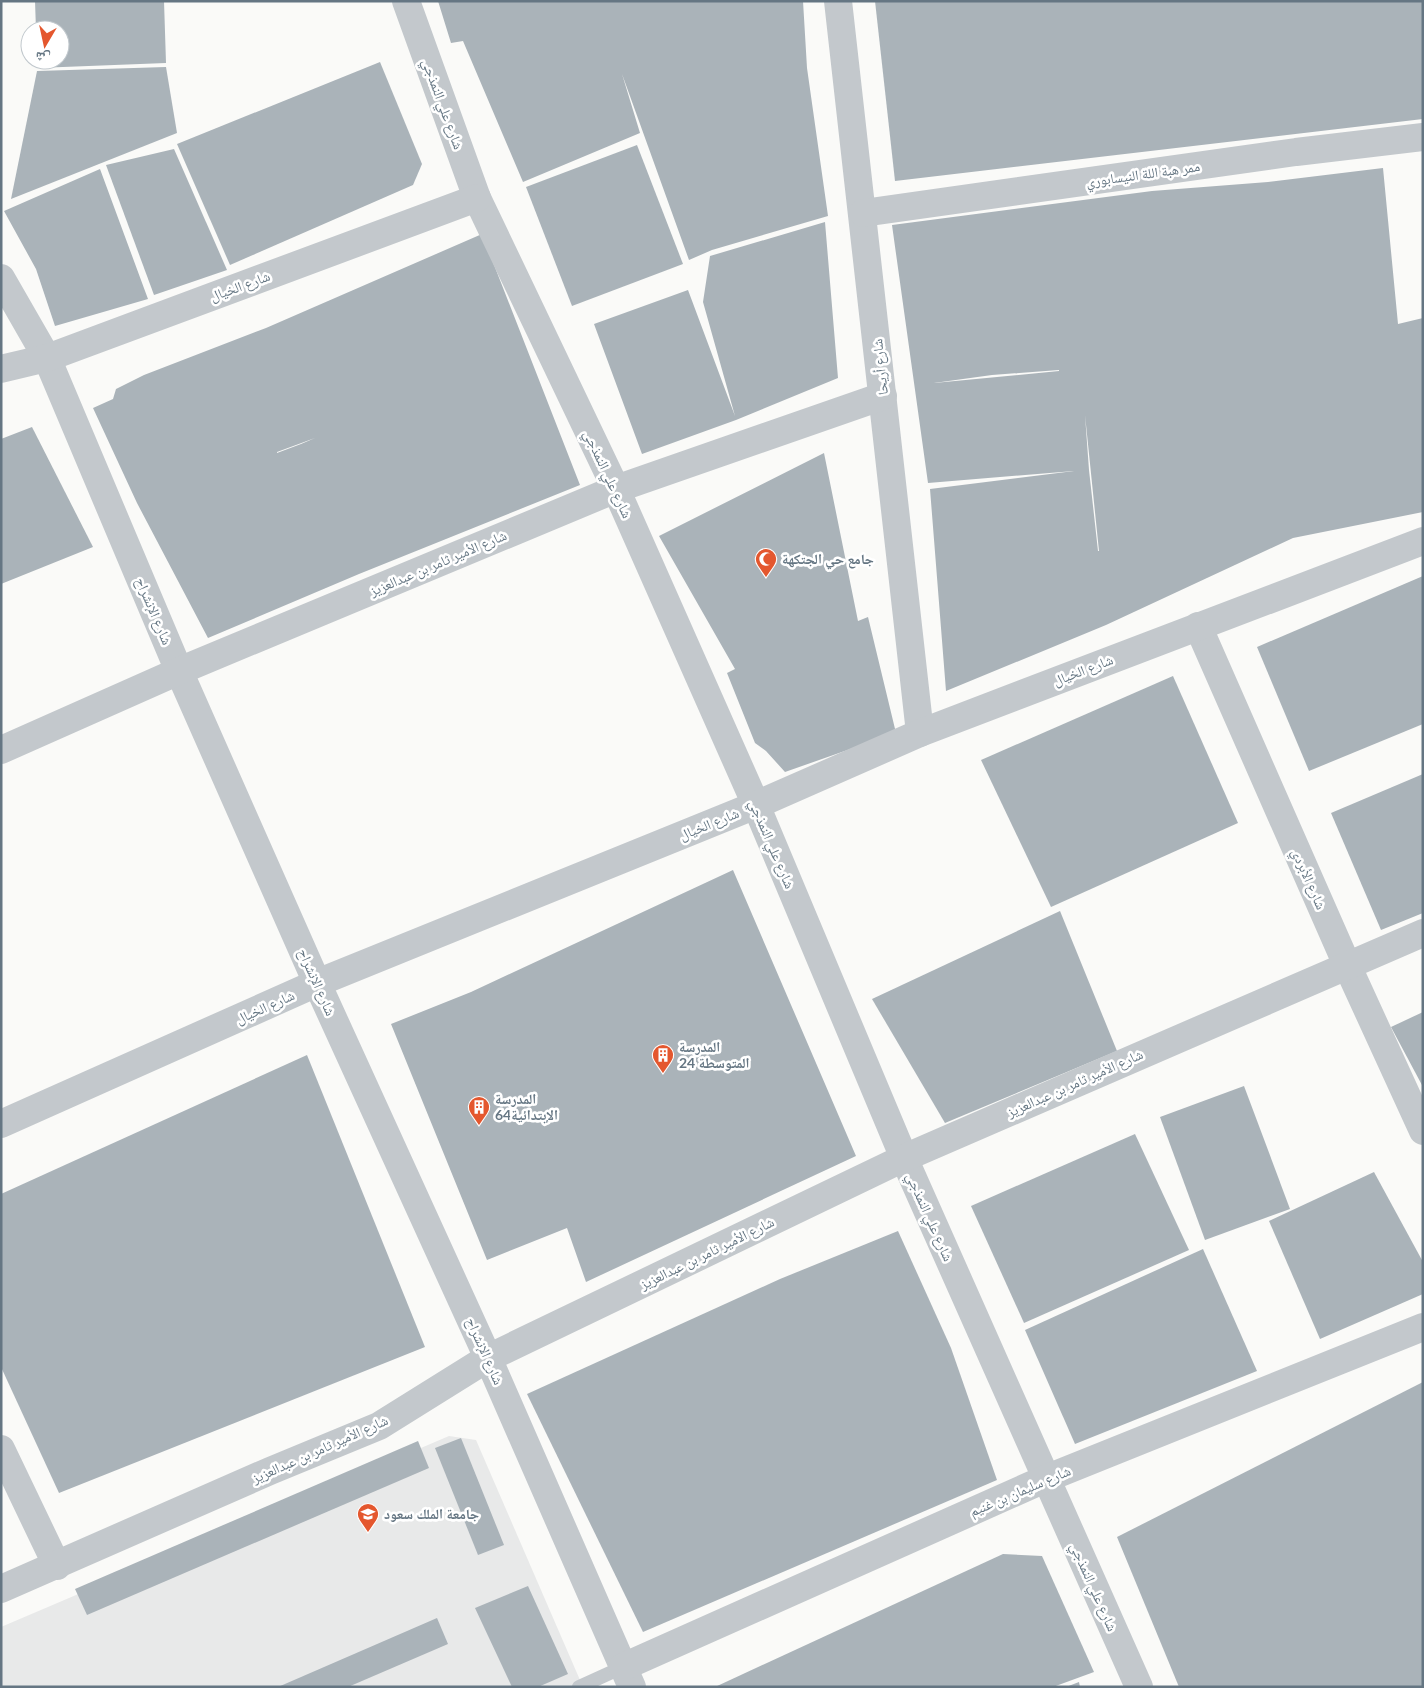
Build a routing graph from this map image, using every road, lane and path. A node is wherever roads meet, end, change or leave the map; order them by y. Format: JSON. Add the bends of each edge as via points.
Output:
{"nodes":[{"id":1,"x":406,"y":1,"type":"edge"},
{"id":2,"x":838,"y":1,"type":"edge"},
{"id":3,"x":1423,"y":137,"type":"edge"},
{"id":4,"x":477,"y":198,"type":"junction"},
{"id":5,"x":863,"y":214,"type":"junction"},
{"id":6,"x":1,"y":278,"type":"edge"},
{"id":7,"x":47,"y":358,"type":"junction"},
{"id":8,"x":1,"y":369,"type":"edge"},
{"id":9,"x":883,"y":396,"type":"junction"},
{"id":10,"x":616,"y":489,"type":"junction"},
{"id":11,"x":1423,"y":540,"type":"edge"},
{"id":12,"x":1198,"y":626,"type":"junction"},
{"id":13,"x":179,"y":671,"type":"junction"},
{"id":14,"x":920,"y":733,"type":"junction"},
{"id":15,"x":1,"y":750,"type":"edge"},
{"id":16,"x":756,"y":805,"type":"junction"},
{"id":17,"x":1423,"y":933,"type":"edge"},
{"id":18,"x":1347,"y":965,"type":"junction"},
{"id":19,"x":317,"y":984,"type":"junction"},
{"id":20,"x":1,"y":1124,"type":"edge"},
{"id":21,"x":1423,"y":1131,"type":"edge"},
{"id":22,"x":904,"y":1158,"type":"junction"},
{"id":23,"x":1423,"y":1327,"type":"edge"},
{"id":24,"x":488,"y":1358,"type":"junction"},
{"id":25,"x":1,"y":1448,"type":"edge"},
{"id":26,"x":1045,"y":1479,"type":"junction"},
{"id":27,"x":57,"y":1566,"type":"junction"},
{"id":28,"x":1,"y":1589,"type":"edge"},
{"id":29,"x":627,"y":1677,"type":"edge"},
{"id":30,"x":579,"y":1687,"type":"edge"},
{"id":31,"x":1139,"y":1687,"type":"edge"}],
"edges":[{"from":1,"to":4,"type":"street","name":"شارع علي النمذجي"},
{"from":2,"to":5,"type":"street","name":"شارع أريحا"},
{"from":3,"to":5,"type":"street","name":"ممر هبة اللة النيسابوري"},
{"from":4,"to":7,"type":"street","name":"شارع الخيال"},
{"from":4,"to":10,"type":"street","name":"شارع علي النمذجي"},
{"from":5,"to":9,"type":"street","name":"شارع أريحا"},
{"from":6,"to":7,"type":"street","name":"شارع الإنشراح"},
{"from":7,"to":8,"type":"street","name":"شارع الخيال"},
{"from":7,"to":13,"type":"street","name":"شارع الإنشراح"},
{"from":9,"to":10,"type":"street","name":"شارع الأمير ثامر بن عبدالعزيز"},
{"from":9,"to":14,"type":"street","name":"شارع أريحا"},
{"from":10,"to":13,"type":"street","name":"شارع الأمير ثامر بن عبدالعزيز"},
{"from":10,"to":16,"type":"street","name":"شارع علي النمذجي"},
{"from":11,"to":12,"type":"street","name":"شارع الخيال"},
{"from":12,"to":14,"type":"street","name":"شارع الخيال"},
{"from":12,"to":18,"type":"street","name":"شارع الأبردي"},
{"from":13,"to":15,"type":"street","name":"شارع الأمير ثامر بن عبدالعزيز"},
{"from":13,"to":19,"type":"street","name":"شارع الإنشراح"},
{"from":14,"to":16,"type":"street","name":"شارع الخيال"},
{"from":16,"to":19,"type":"street","name":"شارع الخيال"},
{"from":16,"to":22,"type":"street","name":"شارع علي النمذجي"},
{"from":17,"to":18,"type":"street","name":"شارع الأمير ثامر بن عبدالعزيز"},
{"from":18,"to":21,"type":"street","name":"شارع الأبردي"},
{"from":18,"to":22,"type":"street","name":"شارع الأمير ثامر بن عبدالعزيز"},
{"from":19,"to":20,"type":"street","name":"شارع الخيال"},
{"from":19,"to":24,"type":"street","name":"شارع الإنشراح"},
{"from":22,"to":24,"type":"street","name":"شارع الأمير ثامر بن عبدالعزيز"},
{"from":22,"to":26,"type":"street","name":"شارع علي النمذجي"},
{"from":23,"to":26,"type":"street","name":"شارع سليمان بن غنيم"},
{"from":24,"to":27,"type":"street","name":"شارع الأمير ثامر بن عبدالعزيز","via":[[379,1426]]},
{"from":24,"to":29,"type":"street","name":"شارع الإنشراح"},
{"from":25,"to":27,"type":"street"},
{"from":26,"to":29,"type":"street","name":"شارع سليمان بن غنيم"},
{"from":26,"to":31,"type":"street","name":"شارع علي النمذجي"},
{"from":27,"to":28,"type":"street","name":"شارع الأمير ثامر بن عبدالعزيز"},
{"from":29,"to":30,"type":"lane"}]}
